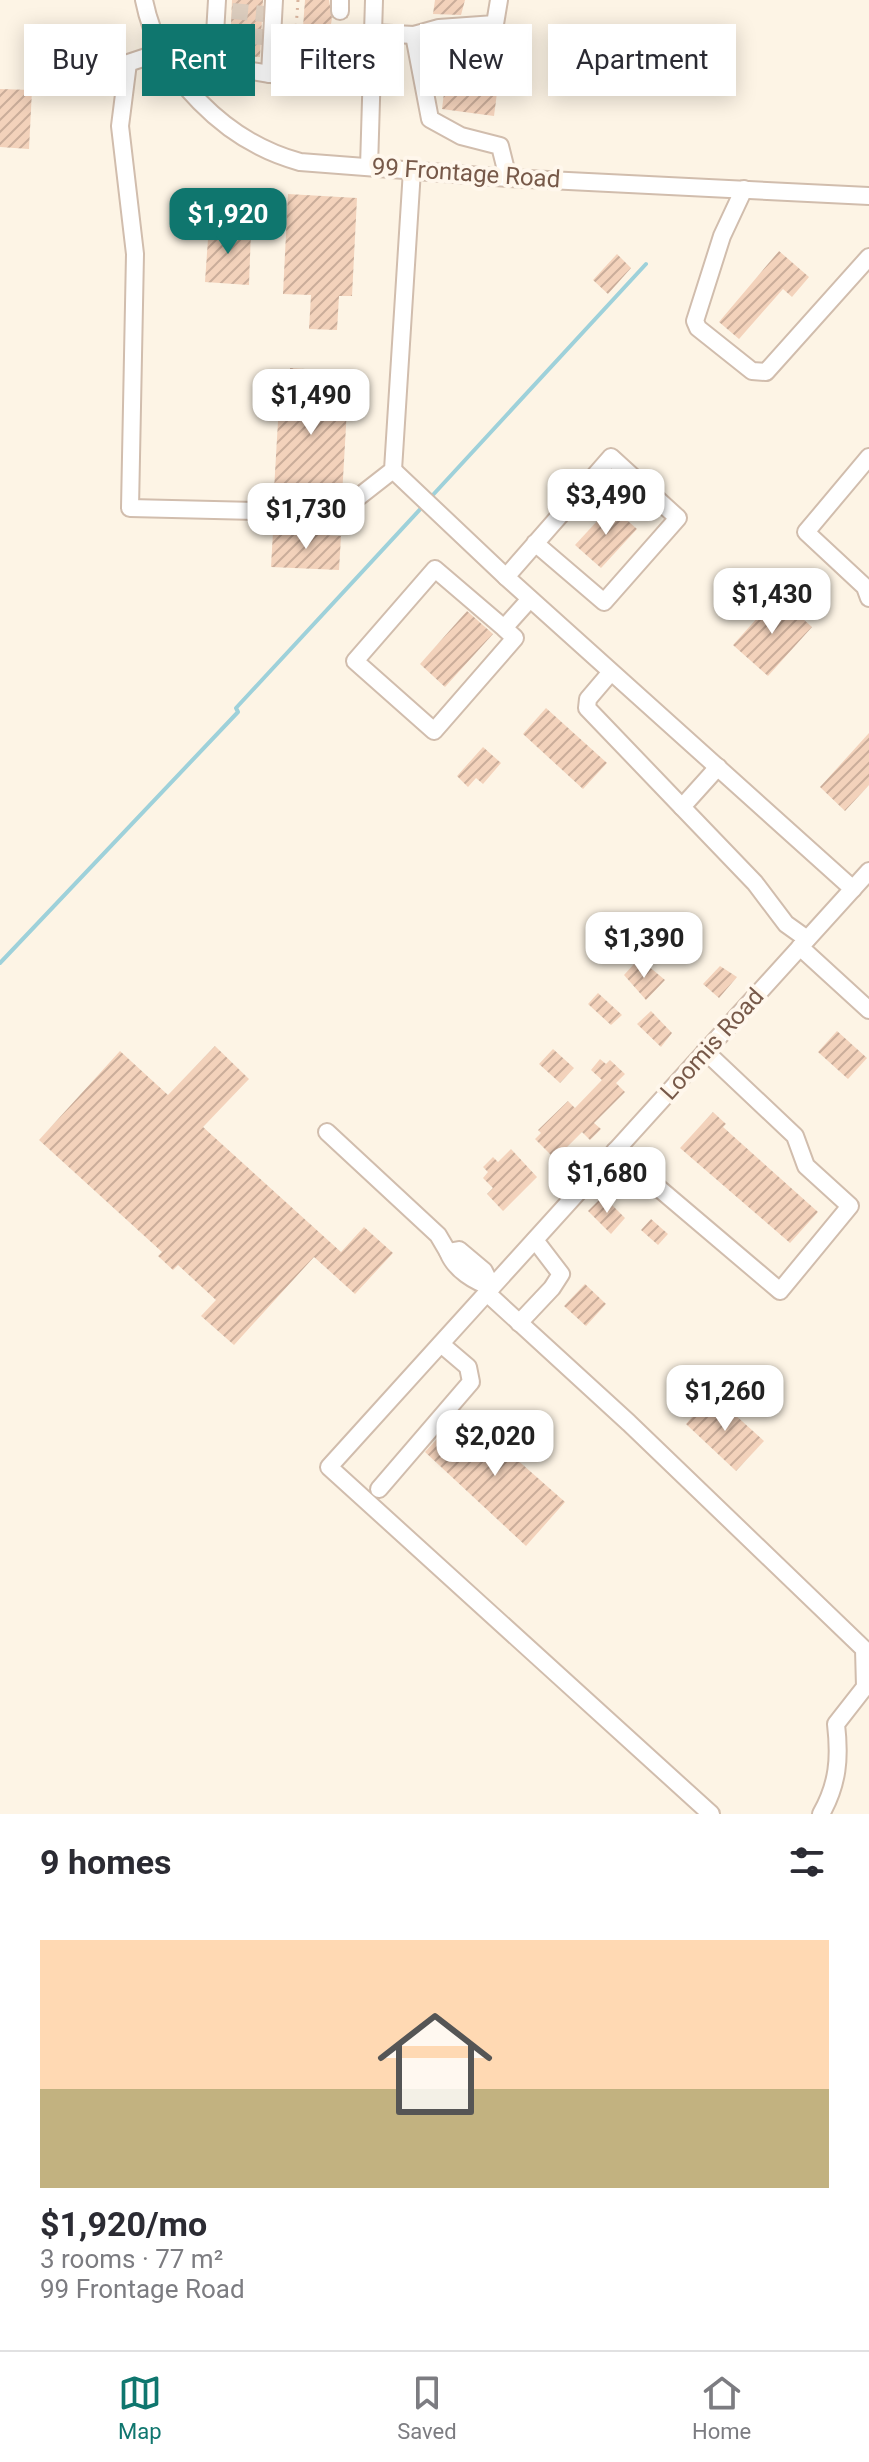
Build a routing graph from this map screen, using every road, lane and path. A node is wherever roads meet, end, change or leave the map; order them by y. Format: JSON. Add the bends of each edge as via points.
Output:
{"nodes":[{"id":1,"x":144,"y":0,"type":"edge"},
{"id":2,"x":298,"y":0,"type":"edge"},
{"id":3,"x":374,"y":0,"type":"edge"},
{"id":4,"x":499,"y":0,"type":"edge"},
{"id":5,"x":270,"y":9,"type":"edge"},
{"id":6,"x":152,"y":24,"type":"edge"},
{"id":7,"x":296,"y":24,"type":"edge"},
{"id":8,"x":373,"y":24,"type":"edge"},
{"id":9,"x":404,"y":35,"type":"edge"},
{"id":10,"x":414,"y":35,"type":"junction"},
{"id":11,"x":142,"y":57,"type":"edge"},
{"id":12,"x":255,"y":72,"type":"edge"},
{"id":13,"x":270,"y":74,"type":"joint"},
{"id":14,"x":196,"y":96,"type":"edge"},
{"id":15,"x":371,"y":96,"type":"edge"},
{"id":16,"x":369,"y":167,"type":"junction"},
{"id":17,"x":412,"y":170,"type":"junction"},
{"id":18,"x":508,"y":178,"type":"junction"},
{"id":19,"x":744,"y":189,"type":"junction"},
{"id":20,"x":869,"y":196,"type":"edge"},
{"id":21,"x":869,"y":257,"type":"edge"},
{"id":22,"x":869,"y":457,"type":"edge"},
{"id":23,"x":393,"y":470,"type":"junction"},
{"id":24,"x":535,"y":543,"type":"junction"},
{"id":25,"x":506,"y":577,"type":"junction"},
{"id":26,"x":869,"y":598,"type":"edge"},
{"id":27,"x":530,"y":599,"type":"junction"},
{"id":28,"x":504,"y":628,"type":"junction"},
{"id":29,"x":611,"y":672,"type":"junction"},
{"id":30,"x":718,"y":767,"type":"junction"},
{"id":31,"x":682,"y":807,"type":"junction"},
{"id":32,"x":863,"y":881,"type":"edge"},
{"id":33,"x":804,"y":943,"type":"junction"},
{"id":34,"x":869,"y":1010,"type":"edge"},
{"id":35,"x":705,"y":1051,"type":"junction"},
{"id":36,"x":327,"y":1132,"type":"dead end"},
{"id":37,"x":615,"y":1151,"type":"junction"},
{"id":38,"x":535,"y":1240,"type":"junction"},
{"id":39,"x":489,"y":1290,"type":"junction"},
{"id":40,"x":519,"y":1323,"type":"junction"},
{"id":41,"x":441,"y":1344,"type":"junction"},
{"id":42,"x":379,"y":1489,"type":"dead end"},
{"id":43,"x":711,"y":1814,"type":"edge"},
{"id":44,"x":821,"y":1814,"type":"edge"}],
"edges":[{"from":1,"to":6,"type":"street","name":"99 Frontage Road"},
{"from":2,"to":7,"type":"path"},
{"from":3,"to":8,"type":"street"},
{"from":4,"to":10,"type":"street","via":[[495,24]]},
{"from":5,"to":13,"type":"street"},
{"from":9,"to":10,"type":"street"},
{"from":10,"to":18,"type":"street","via":[[430,119],[442,129],[500,146]]},
{"from":11,"to":23,"type":"street","via":[[128,63],[120,126],[135,254],[130,508],[338,513]]},
{"from":12,"to":13,"type":"street"},
{"from":14,"to":16,"type":"street","name":"99 Frontage Road","via":[[262,149],[300,162]]},
{"from":15,"to":16,"type":"street"},
{"from":16,"to":17,"type":"street","name":"99 Frontage Road"},
{"from":17,"to":18,"type":"street","name":"99 Frontage Road"},
{"from":17,"to":23,"type":"street"},
{"from":18,"to":19,"type":"street","name":"99 Frontage Road"},
{"from":19,"to":20,"type":"street","name":"99 Frontage Road"},
{"from":19,"to":21,"type":"street","via":[[722,236],[695,321],[752,371],[766,372]]},
{"from":22,"to":26,"type":"street","via":[[806,532],[865,587]]},
{"from":23,"to":25,"type":"street"},
{"from":24,"to":24,"type":"street","via":[[611,457],[678,518],[604,602]]},
{"from":24,"to":25,"type":"street"},
{"from":25,"to":27,"type":"street"},
{"from":27,"to":28,"type":"street"},
{"from":27,"to":29,"type":"street"},
{"from":28,"to":28,"type":"street","via":[[435,569],[355,661],[434,731],[515,638]]},
{"from":29,"to":30,"type":"street"},
{"from":29,"to":31,"type":"street","via":[[588,699],[587,708]]},
{"from":30,"to":31,"type":"street"},
{"from":30,"to":32,"type":"street"},
{"from":31,"to":33,"type":"street"},
{"from":32,"to":33,"type":"street","name":"Loomis Road"},
{"from":33,"to":34,"type":"street"},
{"from":33,"to":35,"type":"street","name":"Loomis Road"},
{"from":35,"to":37,"type":"street","name":"Loomis Road"},
{"from":35,"to":37,"type":"street","via":[[795,1136],[806,1166],[850,1206],[780,1291]]},
{"from":36,"to":39,"type":"street","via":[[438,1235],[448,1252],[459,1250],[484,1271]]},
{"from":37,"to":38,"type":"street","name":"Loomis Road"},
{"from":38,"to":39,"type":"street","name":"Loomis Road"},
{"from":38,"to":40,"type":"street","via":[[561,1274]]},
{"from":39,"to":40,"type":"street"},
{"from":39,"to":41,"type":"street","name":"Loomis Road"},
{"from":40,"to":44,"type":"street","via":[[864,1649],[865,1687],[836,1724],[840,1756],[834,1790]]},
{"from":41,"to":42,"type":"street","via":[[468,1367],[471,1382]]},
{"from":41,"to":43,"type":"street","name":"Loomis Road","via":[[329,1467]]}]}
